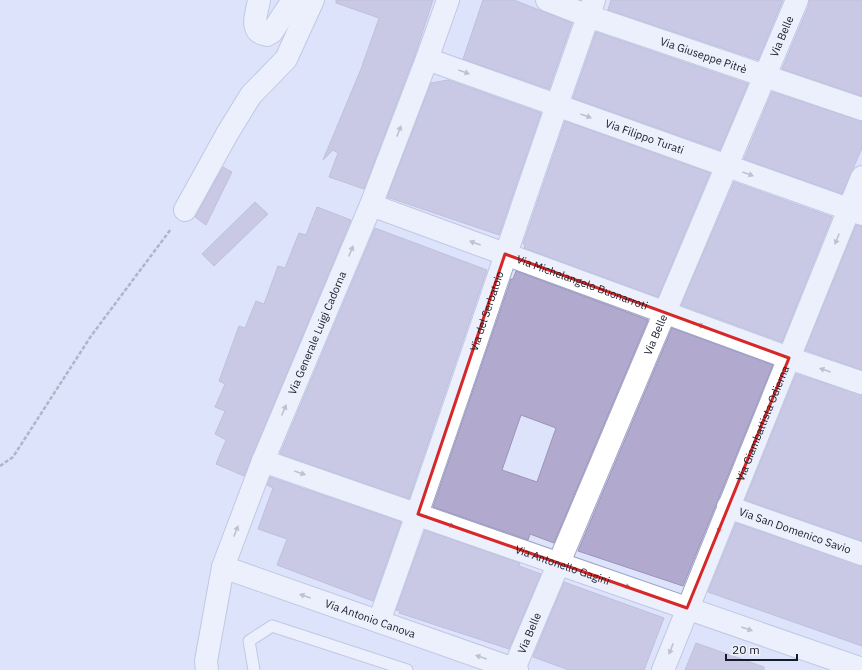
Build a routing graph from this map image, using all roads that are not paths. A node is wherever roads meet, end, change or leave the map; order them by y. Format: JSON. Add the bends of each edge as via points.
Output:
{"nodes":[{"id":1,"x":259,"y":0,"type":"edge"},
{"id":2,"x":293,"y":0,"type":"edge"},
{"id":3,"x":313,"y":0,"type":"edge"},
{"id":4,"x":448,"y":0,"type":"edge"},
{"id":5,"x":547,"y":0,"type":"edge"},
{"id":6,"x":797,"y":0,"type":"edge"},
{"id":7,"x":591,"y":8,"type":"edge"},
{"id":8,"x":427,"y":59,"type":"junction"},
{"id":9,"x":766,"y":76,"type":"junction"},
{"id":10,"x":557,"y":105,"type":"junction"},
{"id":11,"x":862,"y":109,"type":"edge"},
{"id":12,"x":727,"y":166,"type":"junction"},
{"id":13,"x":862,"y":177,"type":"edge"},
{"id":14,"x":370,"y":205,"type":"junction"},
{"id":15,"x":185,"y":210,"type":"road end"},
{"id":16,"x":855,"y":212,"type":"edge"},
{"id":17,"x":505,"y":254,"type":"junction"},
{"id":18,"x":665,"y":312,"type":"junction"},
{"id":19,"x":789,"y":358,"type":"junction"},
{"id":20,"x":862,"y":383,"type":"edge"},
{"id":21,"x":263,"y":461,"type":"junction"},
{"id":22,"x":728,"y":507,"type":"junction"},
{"id":23,"x":418,"y":514,"type":"junction"},
{"id":24,"x":862,"y":554,"type":"edge"},
{"id":25,"x":559,"y":564,"type":"junction"},
{"id":26,"x":223,"y":567,"type":"junction"},
{"id":27,"x":687,"y":608,"type":"junction"},
{"id":28,"x":379,"y":621,"type":"junction"},
{"id":29,"x":862,"y":669,"type":"edge"},
{"id":30,"x":207,"y":670,"type":"edge"},
{"id":31,"x":254,"y":670,"type":"edge"},
{"id":32,"x":407,"y":670,"type":"edge"},
{"id":33,"x":516,"y":670,"type":"edge"},
{"id":34,"x":663,"y":670,"type":"edge"}],
"edges":[{"from":1,"to":2,"type":"street","via":[[254,25],[257,31],[267,35],[272,32]]},
{"from":3,"to":15,"type":"street","via":[[286,59],[251,95]]},
{"from":4,"to":8,"type":"street","name":"Via Generale Luigi Cadorna"},
{"from":5,"to":7,"type":"street","name":"Via Giuseppe Pitrè"},
{"from":6,"to":9,"type":"street","name":"Via Belle"},
{"from":7,"to":9,"type":"street","name":"Via Giuseppe Pitrè"},
{"from":7,"to":10,"type":"street","name":"Via del Serbatoio"},
{"from":8,"to":10,"type":"street","name":"Via Filippo Turati","one_way":true},
{"from":14,"to":8,"type":"street","name":"Via Generale Luigi Cadorna","one_way":true},
{"from":9,"to":11,"type":"street","name":"Via Giuseppe Pitrè"},
{"from":9,"to":12,"type":"street","name":"Via Belle"},
{"from":10,"to":12,"type":"street","name":"Via Filippo Turati","one_way":true},
{"from":10,"to":17,"type":"street","name":"Via del Serbatoio"},
{"from":12,"to":16,"type":"street","name":"Via Filippo Turati","one_way":true},
{"from":12,"to":18,"type":"street","name":"Via Belle"},
{"from":13,"to":16,"type":"street","name":"Via Giambattista Odierna"},
{"from":17,"to":14,"type":"street","name":"Via Michelangelo Buonarroti","one_way":true},
{"from":21,"to":14,"type":"street","name":"Via Generale Luigi Cadorna","one_way":true},
{"from":16,"to":19,"type":"street","name":"Via Giambattista Odierna","one_way":true},
{"from":17,"to":18,"type":"street","name":"Via Michelangelo Buonarroti"},
{"from":17,"to":23,"type":"street","name":"Via del Serbatoio"},
{"from":19,"to":18,"type":"street","name":"Via Michelangelo Buonarroti","one_way":true},
{"from":18,"to":25,"type":"street","name":"Via Belle"},
{"from":20,"to":19,"type":"street","name":"Via Michelangelo Buonarroti","one_way":true},
{"from":19,"to":22,"type":"street","name":"Via Giambattista Odierna"},
{"from":21,"to":23,"type":"street","name":"Via Antonello Gagini","one_way":true},
{"from":26,"to":21,"type":"street","name":"Via Generale Luigi Cadorna","one_way":true},
{"from":22,"to":24,"type":"street","name":"Via San Domenico Savio"},
{"from":22,"to":27,"type":"street","name":"Via Giambattista Odierna","one_way":true},
{"from":23,"to":25,"type":"street","name":"Via Antonello Gagini","one_way":true},
{"from":23,"to":28,"type":"street","name":"Via del Serbatoio"},
{"from":25,"to":27,"type":"street","name":"Via Antonello Gagini","one_way":true},
{"from":25,"to":33,"type":"street","name":"Via Belle"},
{"from":28,"to":26,"type":"street","name":"Via Antonio Canova","one_way":true},
{"from":26,"to":30,"type":"street","name":"Via Generale Luigi Cadorna","via":[[206,661]]},
{"from":27,"to":29,"type":"street","name":"Via Antonello Gagini","one_way":true},
{"from":27,"to":34,"type":"street","name":"Via Giambattista Odierna","one_way":true},
{"from":33,"to":28,"type":"street","name":"Via Antonio Canova","one_way":true},
{"from":31,"to":32,"type":"lane","via":[[249,641],[272,626]]}]}
